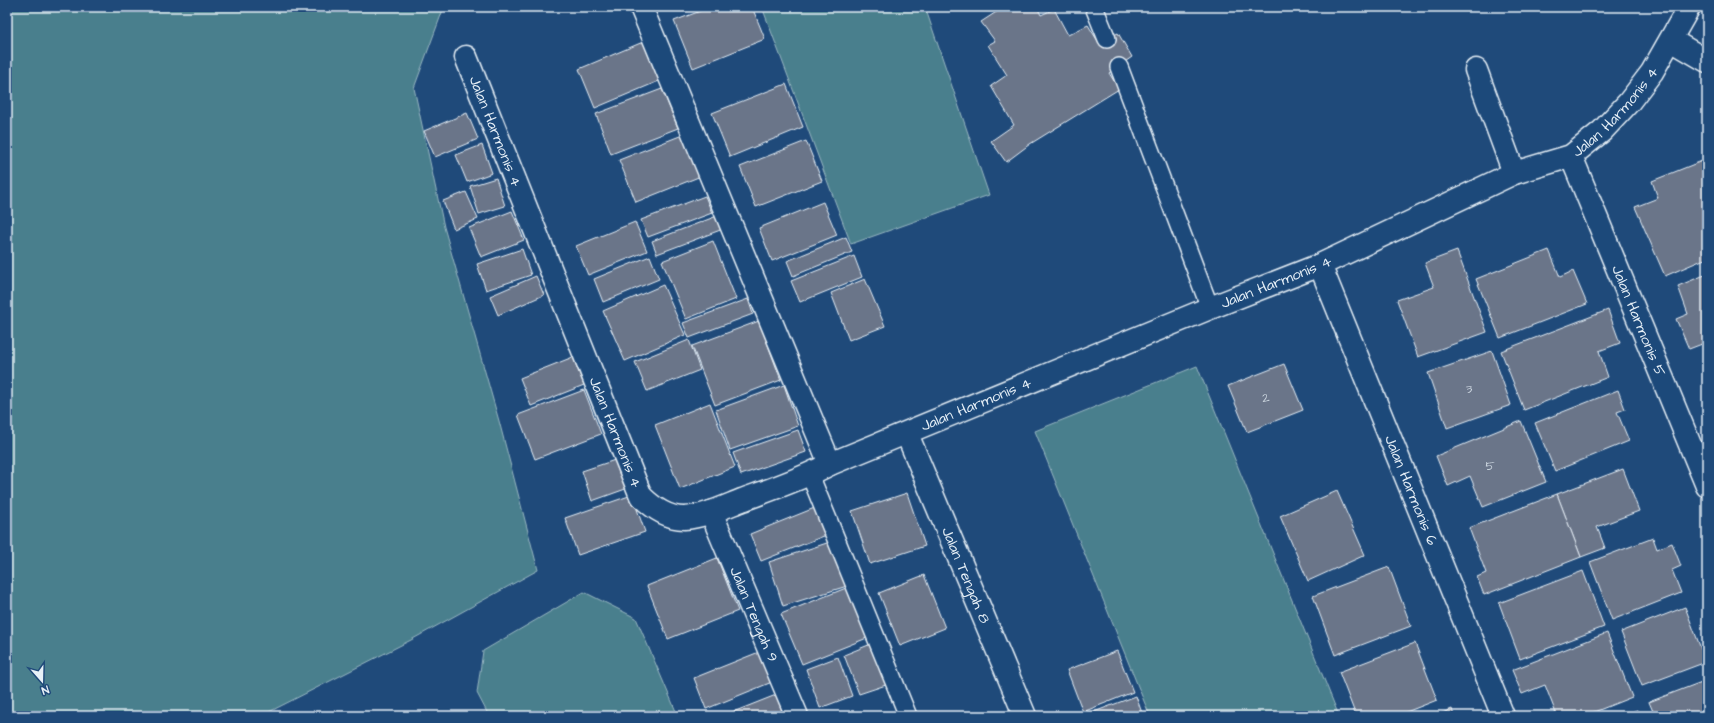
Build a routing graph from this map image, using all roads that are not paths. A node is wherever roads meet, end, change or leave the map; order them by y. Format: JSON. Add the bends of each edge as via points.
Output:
{"nodes":[{"id":1,"x":641,"y":7,"type":"edge"},
{"id":2,"x":1094,"y":7,"type":"edge"},
{"id":3,"x":1689,"y":7,"type":"edge"},
{"id":4,"x":1107,"y":39,"type":"dead end"},
{"id":5,"x":1671,"y":40,"type":"junction"},
{"id":6,"x":466,"y":56,"type":"dead end"},
{"id":7,"x":1707,"y":61,"type":"edge"},
{"id":8,"x":1119,"y":67,"type":"dead end"},
{"id":9,"x":1476,"y":70,"type":"dead end"},
{"id":10,"x":1571,"y":156,"type":"junction"},
{"id":11,"x":1514,"y":173,"type":"junction"},
{"id":12,"x":1320,"y":265,"type":"junction"},
{"id":13,"x":1210,"y":308,"type":"junction"},
{"id":14,"x":907,"y":434,"type":"junction"},
{"id":15,"x":830,"y":464,"type":"junction"},
{"id":16,"x":810,"y":475,"type":"junction"},
{"id":17,"x":1707,"y":486,"type":"edge"},
{"id":18,"x":711,"y":512,"type":"junction"},
{"id":19,"x":797,"y":716,"type":"edge"},
{"id":20,"x":908,"y":716,"type":"edge"},
{"id":21,"x":1025,"y":716,"type":"edge"},
{"id":22,"x":1503,"y":716,"type":"edge"}],
"edges":[{"from":1,"to":15,"type":"street"},
{"from":2,"to":4,"type":"lane"},
{"from":3,"to":5,"type":"street","name":"Jalan Harmonis 4"},
{"from":5,"to":7,"type":"street"},
{"from":5,"to":10,"type":"street","name":"Jalan Harmonis 4","via":[[1652,72],[1629,102],[1602,131]]},
{"from":6,"to":18,"type":"street","name":"Jalan Harmonis 4","via":[[641,496],[649,504],[669,515],[684,518]]},
{"from":8,"to":13,"type":"lane"},
{"from":9,"to":11,"type":"street"},
{"from":10,"to":11,"type":"street","name":"Jalan Harmonis 4"},
{"from":10,"to":17,"type":"street","name":"Jalan Harmonis 5"},
{"from":11,"to":12,"type":"street","name":"Jalan Harmonis 4"},
{"from":12,"to":13,"type":"street","name":"Jalan Harmonis 4"},
{"from":12,"to":22,"type":"street","name":"Jalan Harmonis 6"},
{"from":13,"to":14,"type":"street","name":"Jalan Harmonis 4"},
{"from":14,"to":15,"type":"street","name":"Jalan Harmonis 4"},
{"from":14,"to":21,"type":"street","name":"Jalan Tengah 8"},
{"from":15,"to":16,"type":"street","name":"Jalan Harmonis 4"},
{"from":16,"to":18,"type":"street","name":"Jalan Harmonis 4"},
{"from":16,"to":20,"type":"lane"},
{"from":18,"to":19,"type":"street","name":"Jalan Tengah 9"}]}
